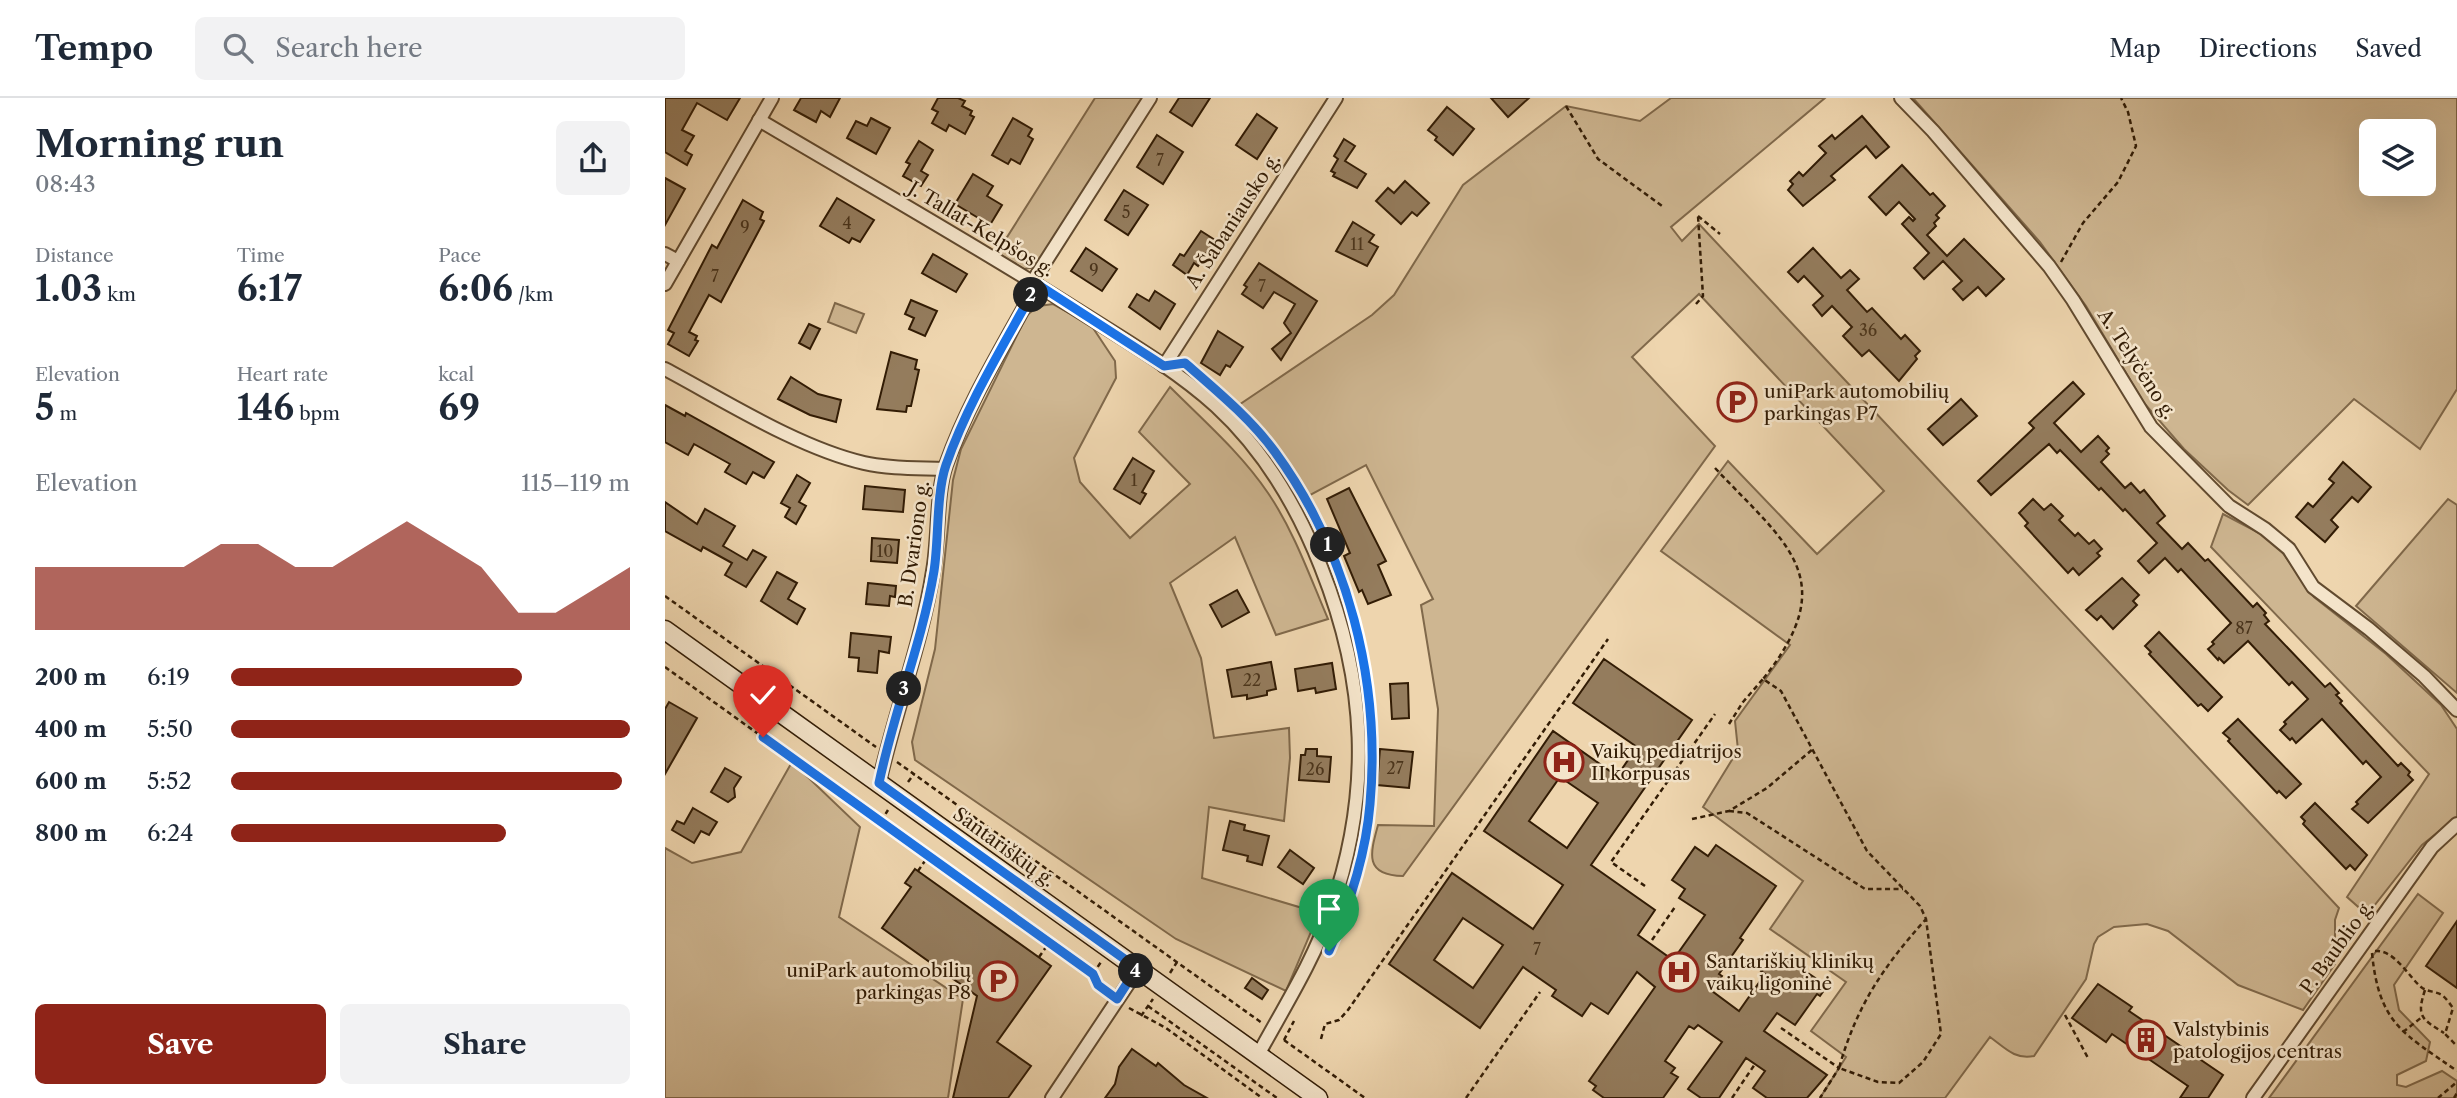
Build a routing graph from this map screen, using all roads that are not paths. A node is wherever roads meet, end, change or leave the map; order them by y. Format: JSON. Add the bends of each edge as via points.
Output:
{"nodes":[{"id":1,"x":772,"y":98,"type":"edge"},
{"id":2,"x":1150,"y":98,"type":"edge"},
{"id":3,"x":1336,"y":98,"type":"edge"},
{"id":4,"x":1901,"y":98,"type":"edge"},
{"id":5,"x":759,"y":120,"type":"junction"},
{"id":6,"x":665,"y":254,"type":"edge"},
{"id":7,"x":678,"y":261,"type":"junction"},
{"id":8,"x":1035,"y":283,"type":"junction"},
{"id":9,"x":665,"y":284,"type":"edge"},
{"id":10,"x":1164,"y":366,"type":"junction"},
{"id":11,"x":665,"y":369,"type":"edge"},
{"id":12,"x":944,"y":469,"type":"junction"},
{"id":13,"x":665,"y":630,"type":"edge"},
{"id":14,"x":2457,"y":710,"type":"edge"},
{"id":15,"x":879,"y":783,"type":"junction"},
{"id":16,"x":2457,"y":824,"type":"edge"},
{"id":17,"x":1137,"y":968,"type":"junction"},
{"id":18,"x":1258,"y":1055,"type":"junction"},
{"id":19,"x":1052,"y":1098,"type":"edge"},
{"id":20,"x":1318,"y":1098,"type":"edge"},
{"id":21,"x":2253,"y":1098,"type":"edge"}],
"edges":[{"from":1,"to":5,"type":"street"},
{"from":2,"to":8,"type":"street","name":"B. Dvariono g."},
{"from":3,"to":10,"type":"street","name":"A. Šabaniausko g."},
{"from":4,"to":14,"type":"street","name":"A. Telyčėno g.","via":[[2055,274],[2151,427],[2229,506],[2288,550],[2313,587],[2369,629]]},
{"from":5,"to":7,"type":"street"},
{"from":5,"to":8,"type":"street","name":"J. Tallat-Kelpšos g."},
{"from":6,"to":7,"type":"street"},
{"from":7,"to":9,"type":"street"},
{"from":8,"to":10,"type":"street","name":"J. Tallat-Kelpšos g."},
{"from":8,"to":12,"type":"street","name":"B. Dvariono g.","via":[[962,423]]},
{"from":10,"to":18,"type":"street","name":"J. Tallat-Kelpšos g.","via":[[1219,409],[1292,500],[1330,589],[1355,682],[1357,790],[1343,870],[1315,951]]},
{"from":11,"to":12,"type":"street","via":[[843,457],[897,467]]},
{"from":12,"to":15,"type":"street","name":"B. Dvariono g.","via":[[934,570]]},
{"from":13,"to":15,"type":"main road","name":"Santariškių g."},
{"from":15,"to":17,"type":"main road","name":"Santariškių g."},
{"from":16,"to":21,"type":"street","name":"P. Baublio g.","via":[[2432,847]]},
{"from":17,"to":18,"type":"main road","name":"Santariškių g."},
{"from":17,"to":19,"type":"street"},
{"from":18,"to":20,"type":"main road","name":"Santariškių g."}]}
